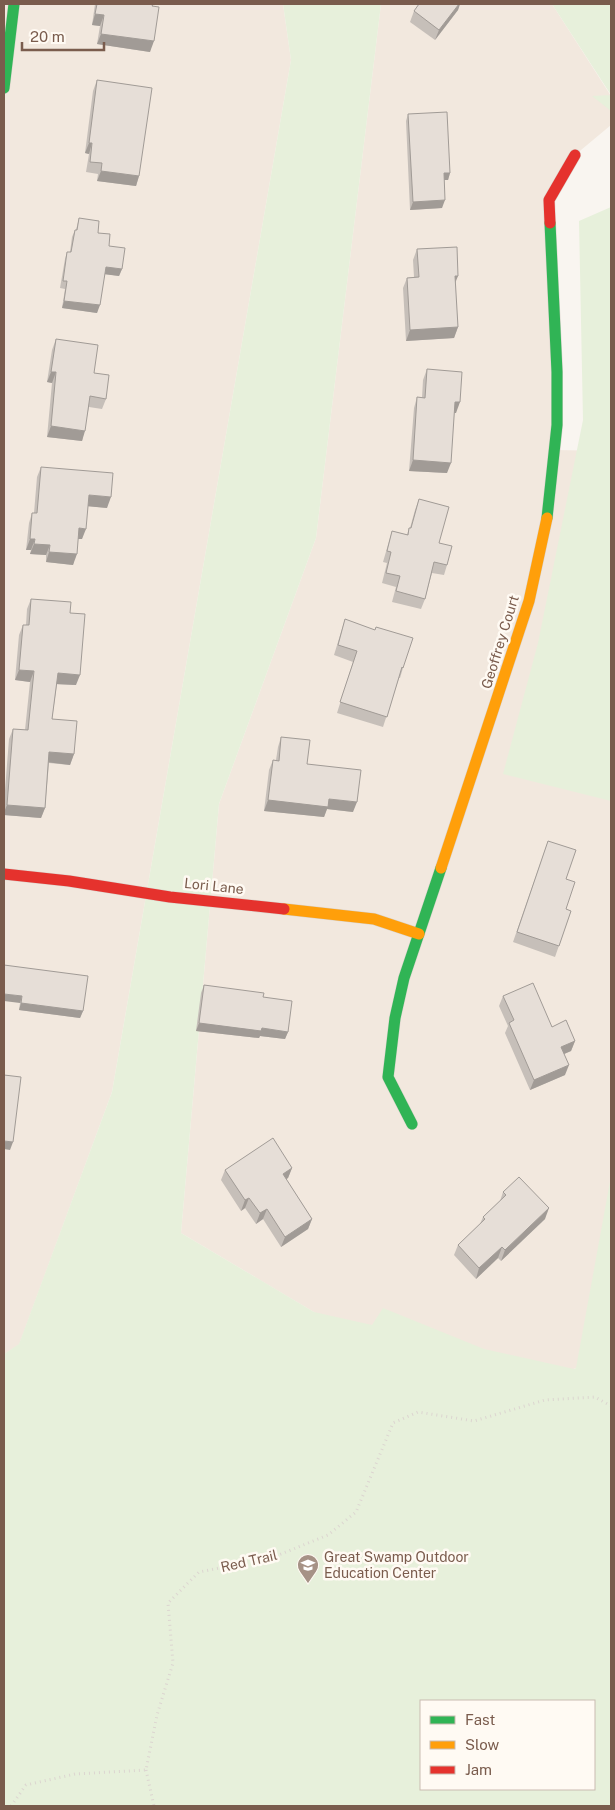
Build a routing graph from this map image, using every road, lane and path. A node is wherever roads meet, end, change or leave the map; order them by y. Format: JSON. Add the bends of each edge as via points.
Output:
{"nodes":[{"id":1,"x":14,"y":4,"type":"edge"},
{"id":2,"x":4,"y":88,"type":"edge"},
{"id":3,"x":575,"y":155,"type":"dead end"},
{"id":4,"x":4,"y":874,"type":"edge"},
{"id":5,"x":419,"y":934,"type":"junction"},
{"id":6,"x":412,"y":1124,"type":"dead end"},
{"id":7,"x":611,"y":1406,"type":"edge"},
{"id":8,"x":146,"y":1770,"type":"junction"},
{"id":9,"x":11,"y":1806,"type":"edge"},
{"id":10,"x":154,"y":1806,"type":"edge"}],
"edges":[{"from":1,"to":2,"type":"street"},
{"from":3,"to":5,"type":"street","name":"Geoffrey Court","via":[[549,200],[557,425],[547,517],[518,640]]},
{"from":4,"to":5,"type":"street","name":"Lori Lane","via":[[170,897],[374,919]]},
{"from":5,"to":6,"type":"street","name":"Geoffrey Court","via":[[395,1018],[388,1077]]},
{"from":7,"to":8,"type":"path","name":"Red Trail","via":[[596,1396],[545,1400],[474,1421],[418,1412],[393,1423],[356,1512],[328,1535],[271,1558],[199,1572],[168,1603],[173,1662],[157,1715]]},
{"from":8,"to":9,"type":"path","via":[[75,1774],[26,1785]]},
{"from":8,"to":10,"type":"path"}]}
